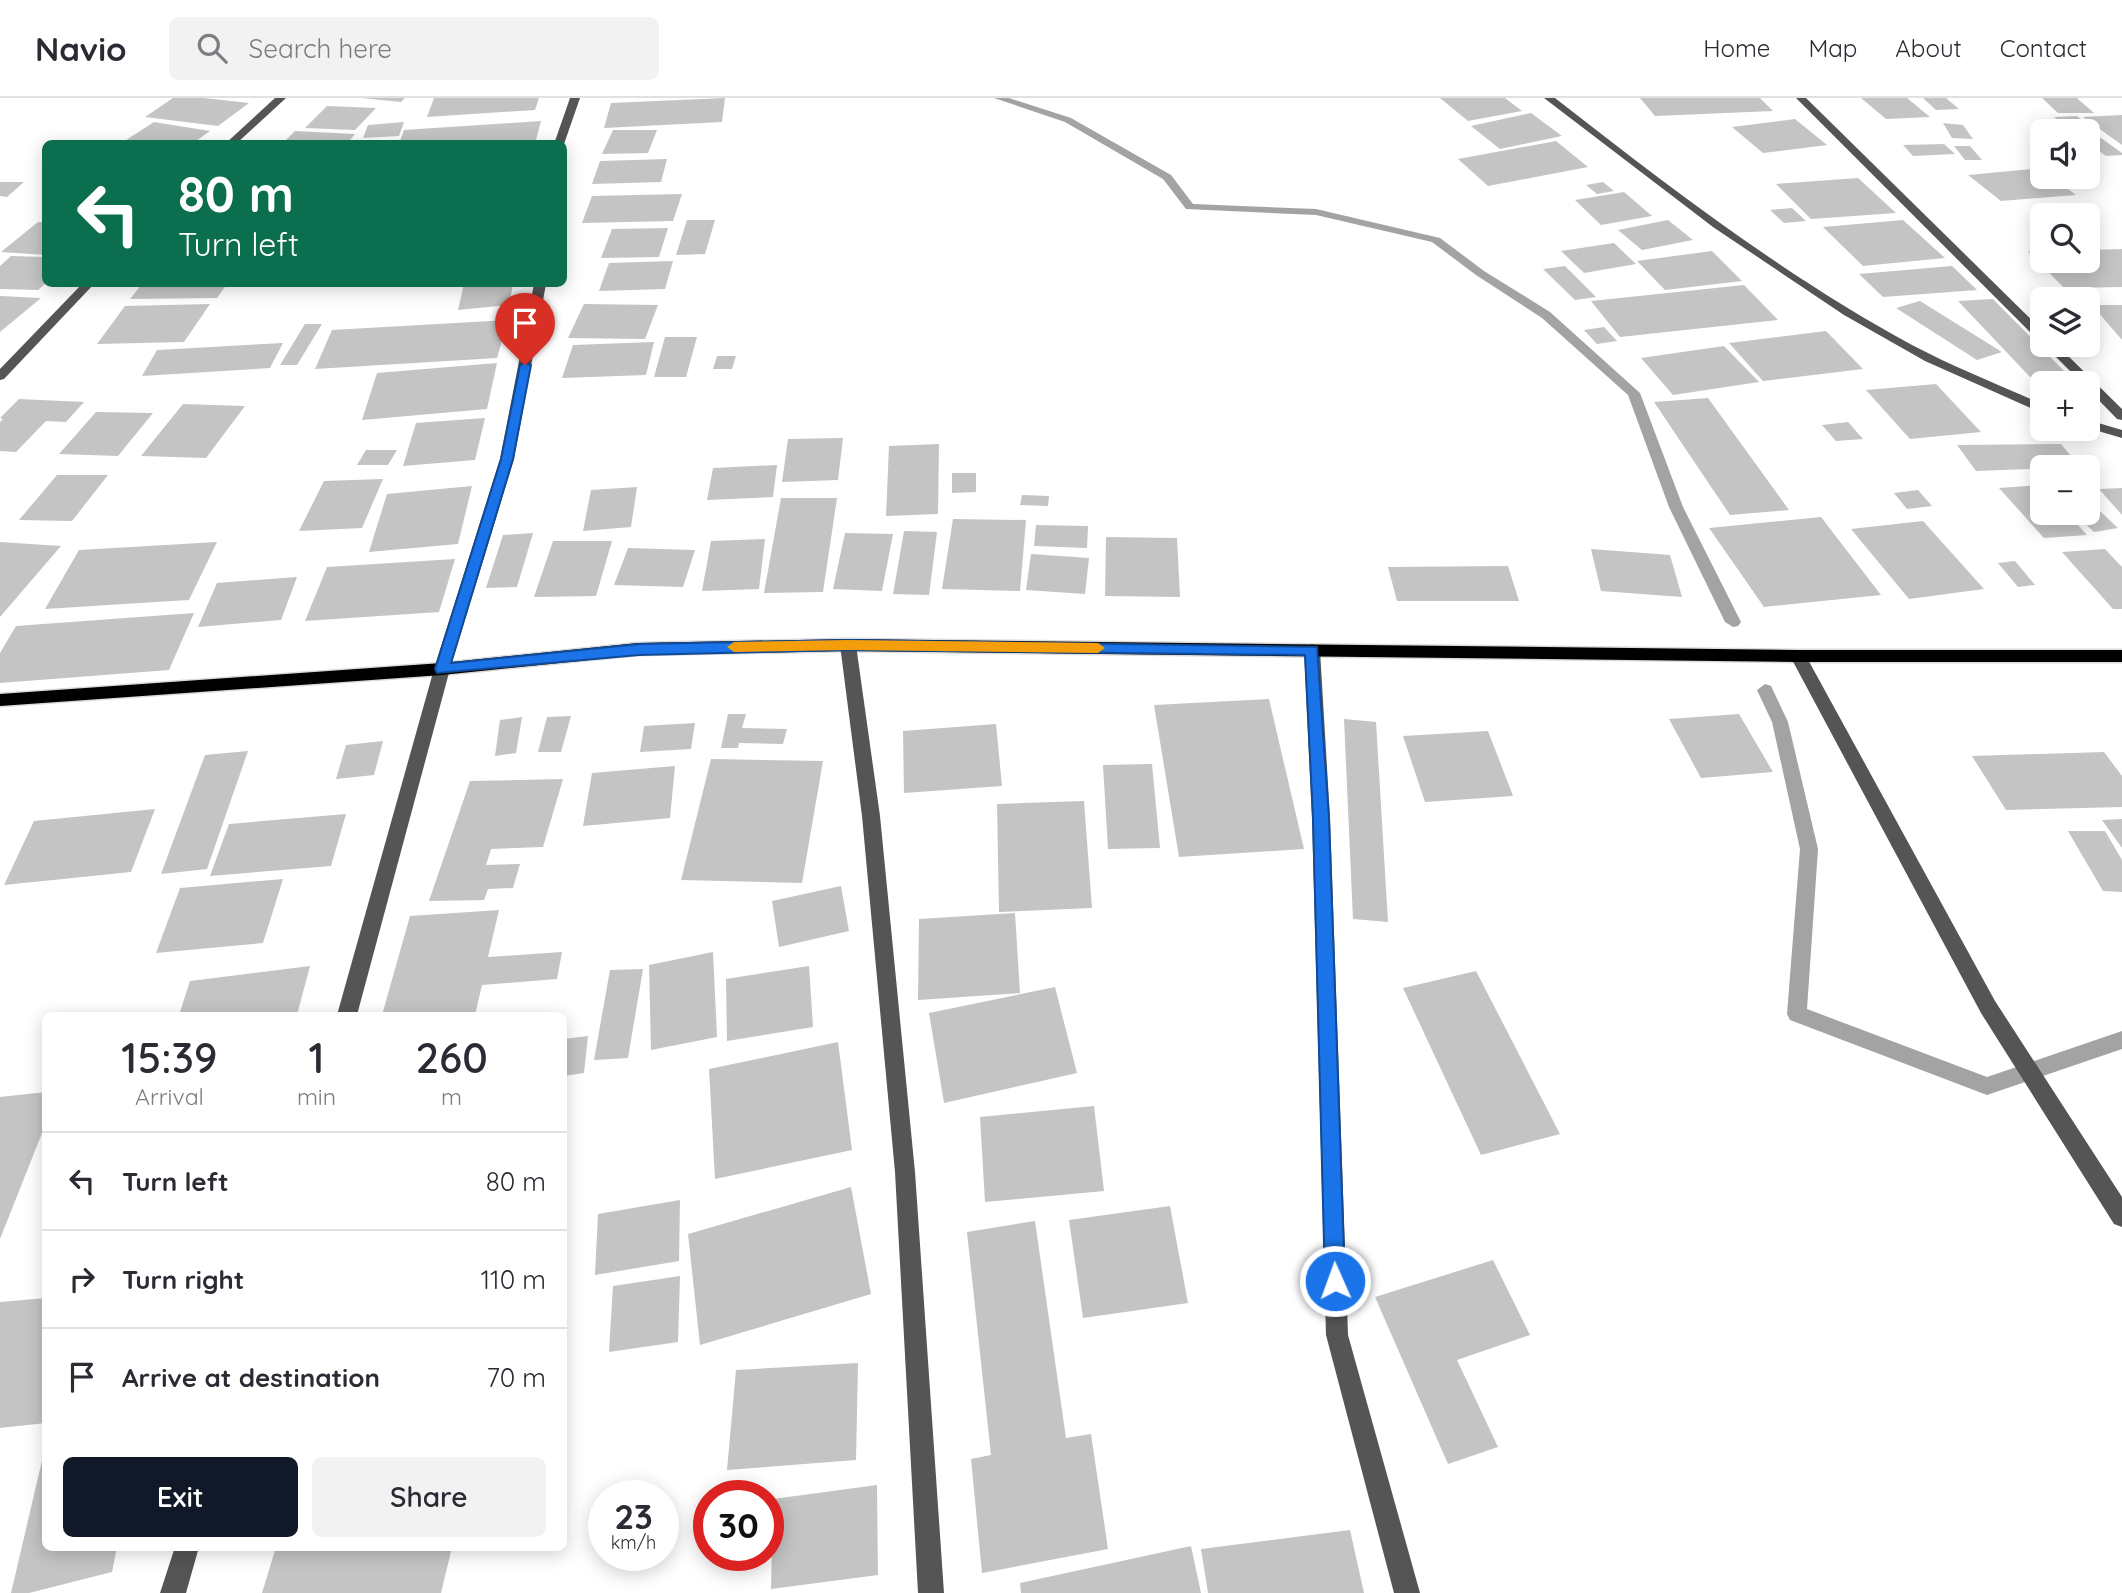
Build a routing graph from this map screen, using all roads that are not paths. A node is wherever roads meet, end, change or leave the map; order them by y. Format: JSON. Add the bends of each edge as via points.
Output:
{"nodes":[{"id":1,"x":281,"y":98,"type":"edge"},
{"id":2,"x":575,"y":98,"type":"edge"},
{"id":3,"x":1549,"y":98,"type":"edge"},
{"id":4,"x":1801,"y":98,"type":"edge"},
{"id":5,"x":234,"y":140,"type":"edge"},
{"id":6,"x":560,"y":140,"type":"edge"},
{"id":7,"x":85,"y":287,"type":"edge"},
{"id":8,"x":539,"y":287,"type":"edge"},
{"id":9,"x":2030,"y":325,"type":"edge"},
{"id":10,"x":2062,"y":357,"type":"edge"},
{"id":11,"x":0,"y":376,"type":"edge"},
{"id":12,"x":2030,"y":402,"type":"edge"},
{"id":13,"x":2122,"y":416,"type":"edge"},
{"id":14,"x":2100,"y":428,"type":"edge"},
{"id":15,"x":2122,"y":434,"type":"edge"},
{"id":16,"x":848,"y":645,"type":"junction"},
{"id":17,"x":1312,"y":650,"type":"junction"},
{"id":18,"x":1798,"y":656,"type":"junction"},
{"id":19,"x":2122,"y":656,"type":"edge"},
{"id":20,"x":442,"y":669,"type":"junction"},
{"id":21,"x":0,"y":700,"type":"edge"},
{"id":22,"x":348,"y":1012,"type":"edge"},
{"id":23,"x":2116,"y":1209,"type":"edge"},
{"id":24,"x":186,"y":1551,"type":"edge"},
{"id":25,"x":173,"y":1593,"type":"edge"},
{"id":26,"x":931,"y":1593,"type":"edge"},
{"id":27,"x":1407,"y":1593,"type":"edge"}],
"edges":[{"from":1,"to":5,"type":"street"},
{"from":2,"to":6,"type":"street"},
{"from":3,"to":12,"type":"street","via":[[1619,153],[1894,340]]},
{"from":4,"to":9,"type":"street"},
{"from":7,"to":11,"type":"street"},
{"from":8,"to":20,"type":"street","via":[[507,459]]},
{"from":10,"to":13,"type":"street"},
{"from":14,"to":15,"type":"street"},
{"from":16,"to":17,"type":"main road"},
{"from":16,"to":20,"type":"main road","via":[[639,649]]},
{"from":16,"to":26,"type":"street","via":[[871,816],[905,1172]]},
{"from":17,"to":18,"type":"main road"},
{"from":17,"to":27,"type":"street","via":[[1337,1335]]},
{"from":18,"to":19,"type":"main road"},
{"from":18,"to":23,"type":"street","via":[[1988,1007]]},
{"from":20,"to":21,"type":"main road"},
{"from":20,"to":22,"type":"street"},
{"from":24,"to":25,"type":"street"}]}
